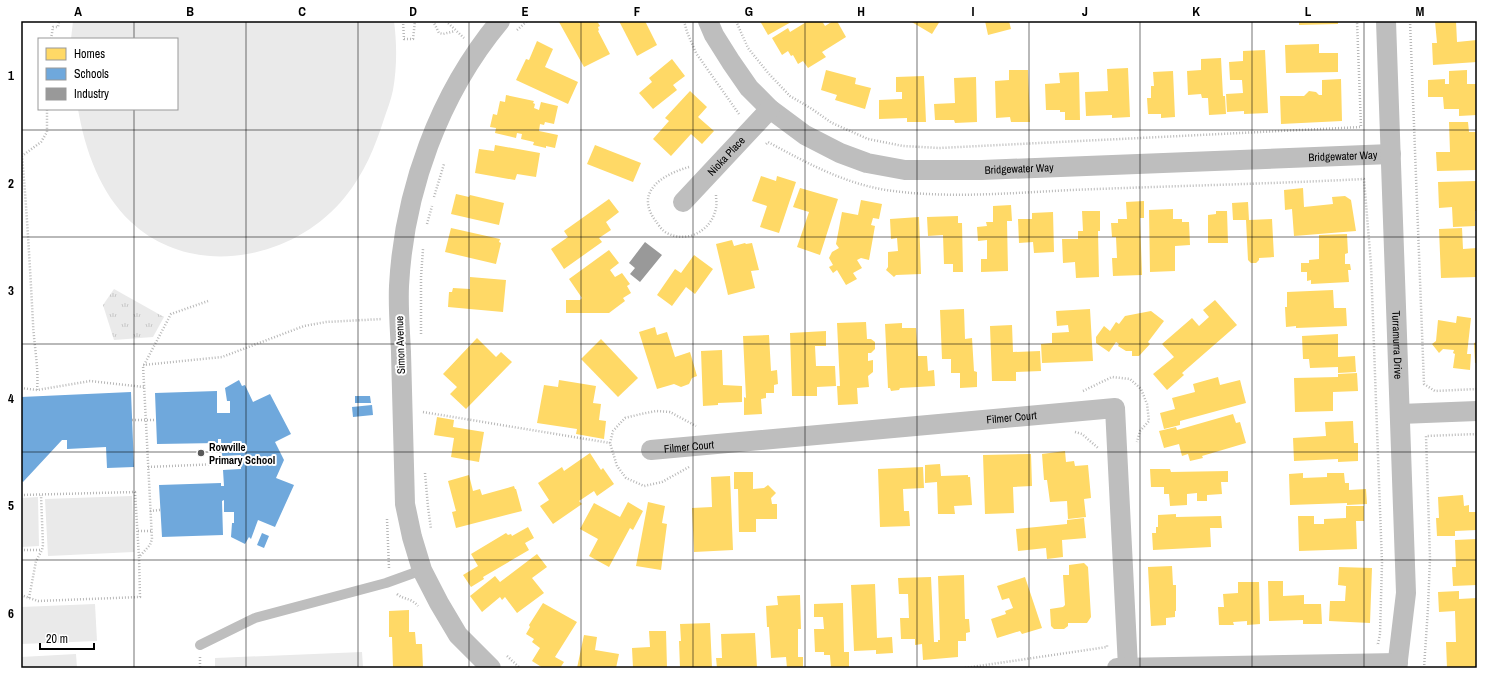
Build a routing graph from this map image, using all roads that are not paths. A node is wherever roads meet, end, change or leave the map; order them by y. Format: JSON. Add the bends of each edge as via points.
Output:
{"nodes":[{"id":1,"x":708,"y":21,"type":"edge"},
{"id":2,"x":1386,"y":21,"type":"edge"},
{"id":3,"x":508,"y":26,"type":"edge"},
{"id":4,"x":770,"y":110,"type":"junction"},
{"id":5,"x":1391,"y":154,"type":"junction"},
{"id":6,"x":683,"y":202,"type":"dead end"},
{"id":7,"x":1477,"y":410,"type":"edge"},
{"id":8,"x":1400,"y":414,"type":"junction"},
{"id":9,"x":651,"y":450,"type":"dead end"},
{"id":10,"x":422,"y":570,"type":"junction"},
{"id":11,"x":200,"y":645,"type":"dead end"},
{"id":12,"x":1398,"y":666,"type":"edge"},
{"id":13,"x":491,"y":668,"type":"edge"},
{"id":14,"x":1123,"y":668,"type":"edge"}],
"edges":[{"from":1,"to":4,"type":"street","name":"Bridgewater Way","via":[[714,35],[749,88]]},
{"from":2,"to":5,"type":"street","name":"Turramurra Drive"},
{"from":3,"to":10,"type":"street","name":"Simon Avenue","via":[[488,35],[453,91],[441,116],[412,196],[405,231],[399,286],[405,504]]},
{"from":4,"to":5,"type":"street","name":"Bridgewater Way","via":[[805,134],[840,153],[867,163],[905,170],[982,170]]},
{"from":4,"to":6,"type":"street","name":"Nioka Place"},
{"from":5,"to":8,"type":"street","name":"Turramurra Drive"},
{"from":7,"to":8,"type":"street"},
{"from":8,"to":12,"type":"street","name":"Turramurra Drive","via":[[1406,593]]},
{"from":9,"to":14,"type":"street","name":"Filmer Court","via":[[1114,408]]},
{"from":10,"to":11,"type":"lane","via":[[386,583],[255,618]]},
{"from":10,"to":13,"type":"street","name":"Simon Avenue","via":[[458,635]]},
{"from":12,"to":14,"type":"street"}]}
